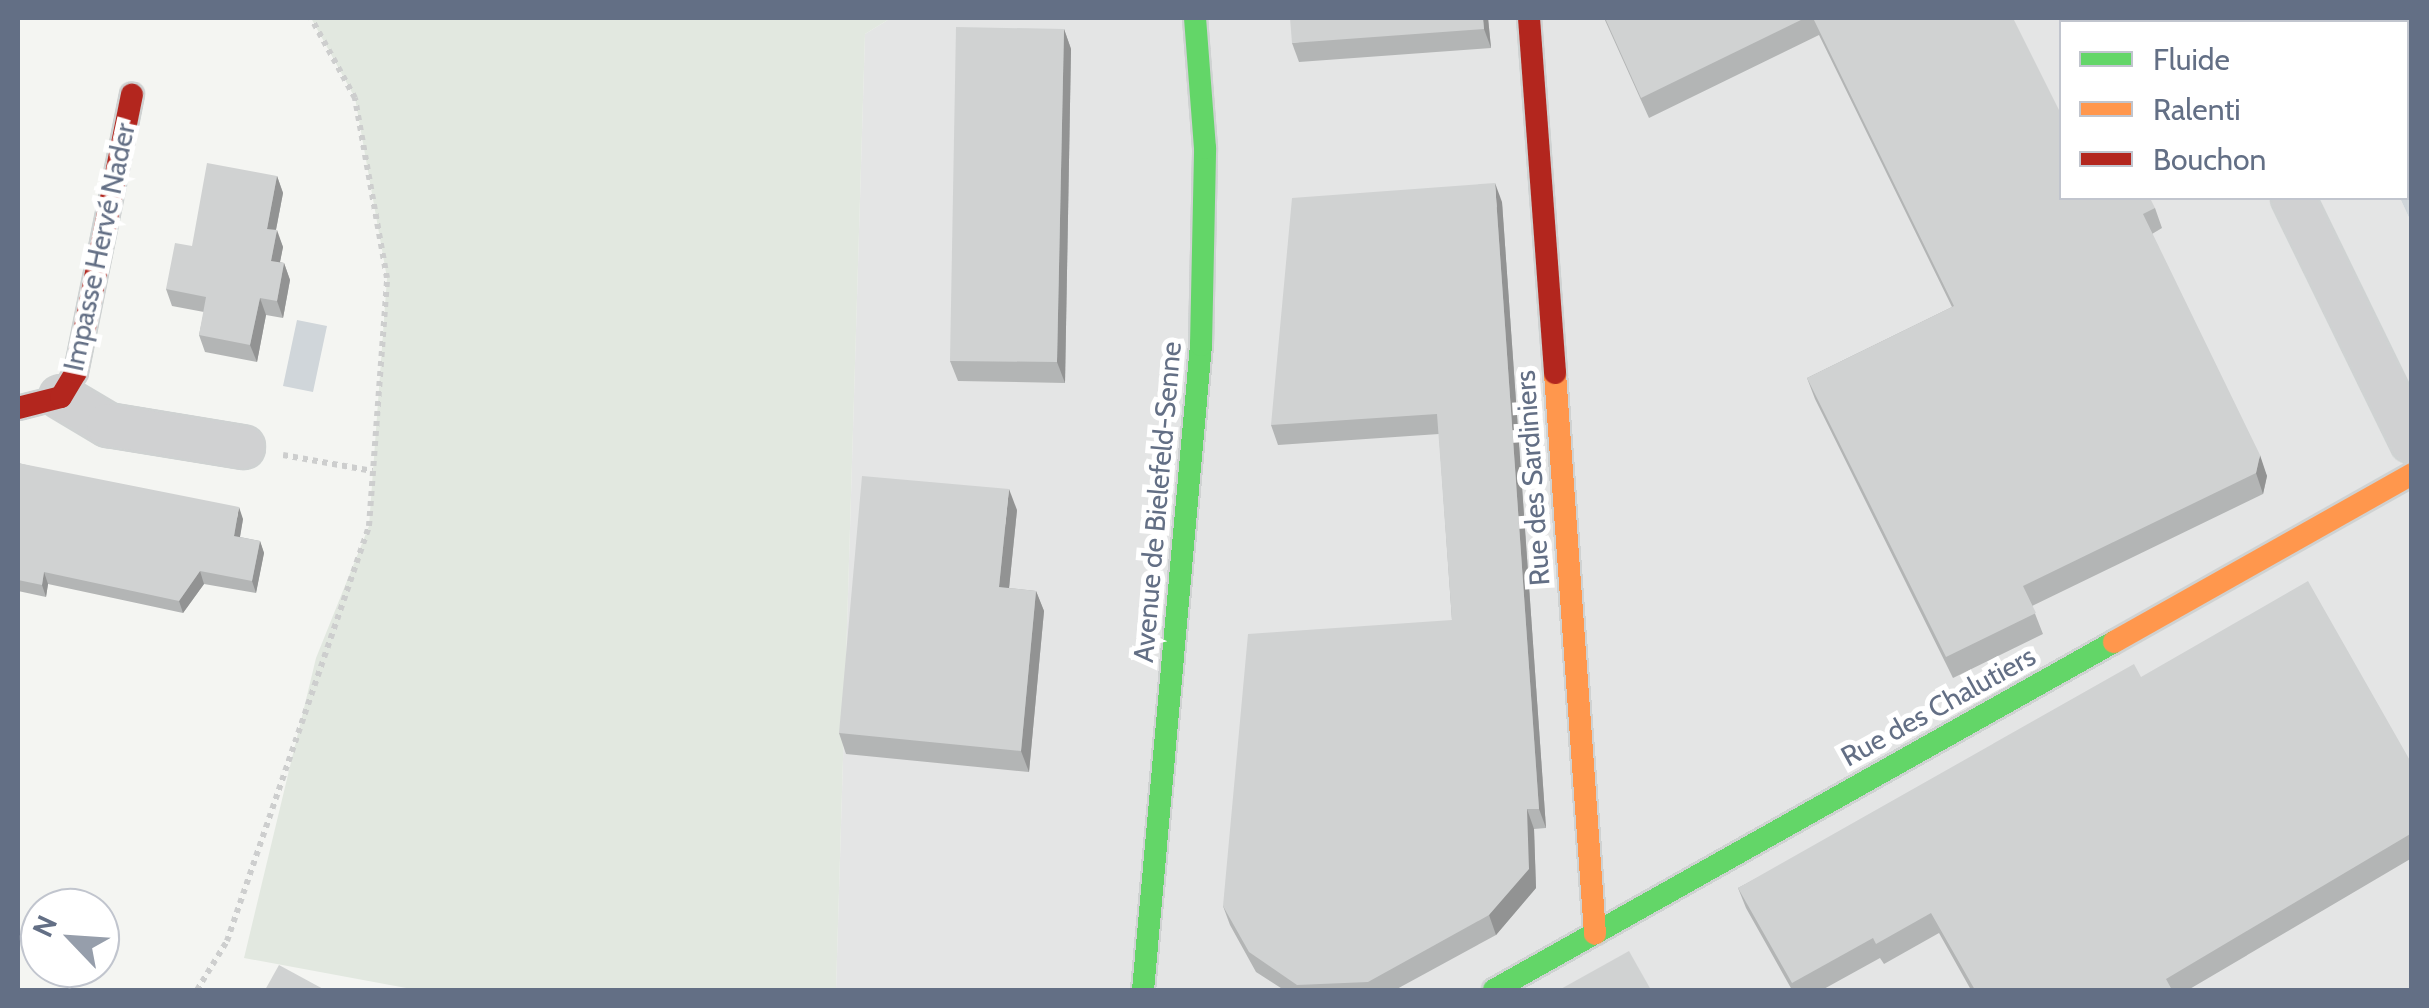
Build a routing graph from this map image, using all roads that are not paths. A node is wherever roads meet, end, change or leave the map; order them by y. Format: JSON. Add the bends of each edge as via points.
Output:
{"nodes":[{"id":1,"x":1195,"y":18,"type":"edge"},
{"id":2,"x":1529,"y":18,"type":"edge"},
{"id":3,"x":132,"y":95,"type":"dead end"},
{"id":4,"x":2294,"y":200,"type":"edge"},
{"id":5,"x":61,"y":396,"type":"junction"},
{"id":6,"x":18,"y":408,"type":"edge"},
{"id":7,"x":2412,"y":442,"type":"edge"},
{"id":8,"x":243,"y":447,"type":"road end"},
{"id":9,"x":2412,"y":474,"type":"edge"},
{"id":10,"x":1595,"y":934,"type":"junction"},
{"id":11,"x":1143,"y":990,"type":"edge"},
{"id":12,"x":1494,"y":990,"type":"edge"}],
"edges":[{"from":1,"to":11,"type":"street","name":"Avenue de Bielefeld-Senne","via":[[1205,148],[1201,344]]},
{"from":2,"to":10,"type":"street","name":"Rue des Sardiniers"},
{"from":3,"to":5,"type":"street","name":"Impasse Hervé Nader","via":[[76,372]]},
{"from":4,"to":7,"type":"street"},
{"from":5,"to":6,"type":"street","name":"Impasse Hervé Nader","via":[[34,412]]},
{"from":5,"to":8,"type":"street","name":"Impasse Hervé Nader","via":[[108,425]]},
{"from":9,"to":10,"type":"street","name":"Rue des Chalutiers"},
{"from":10,"to":12,"type":"street","name":"Rue des Chalutiers"}]}
